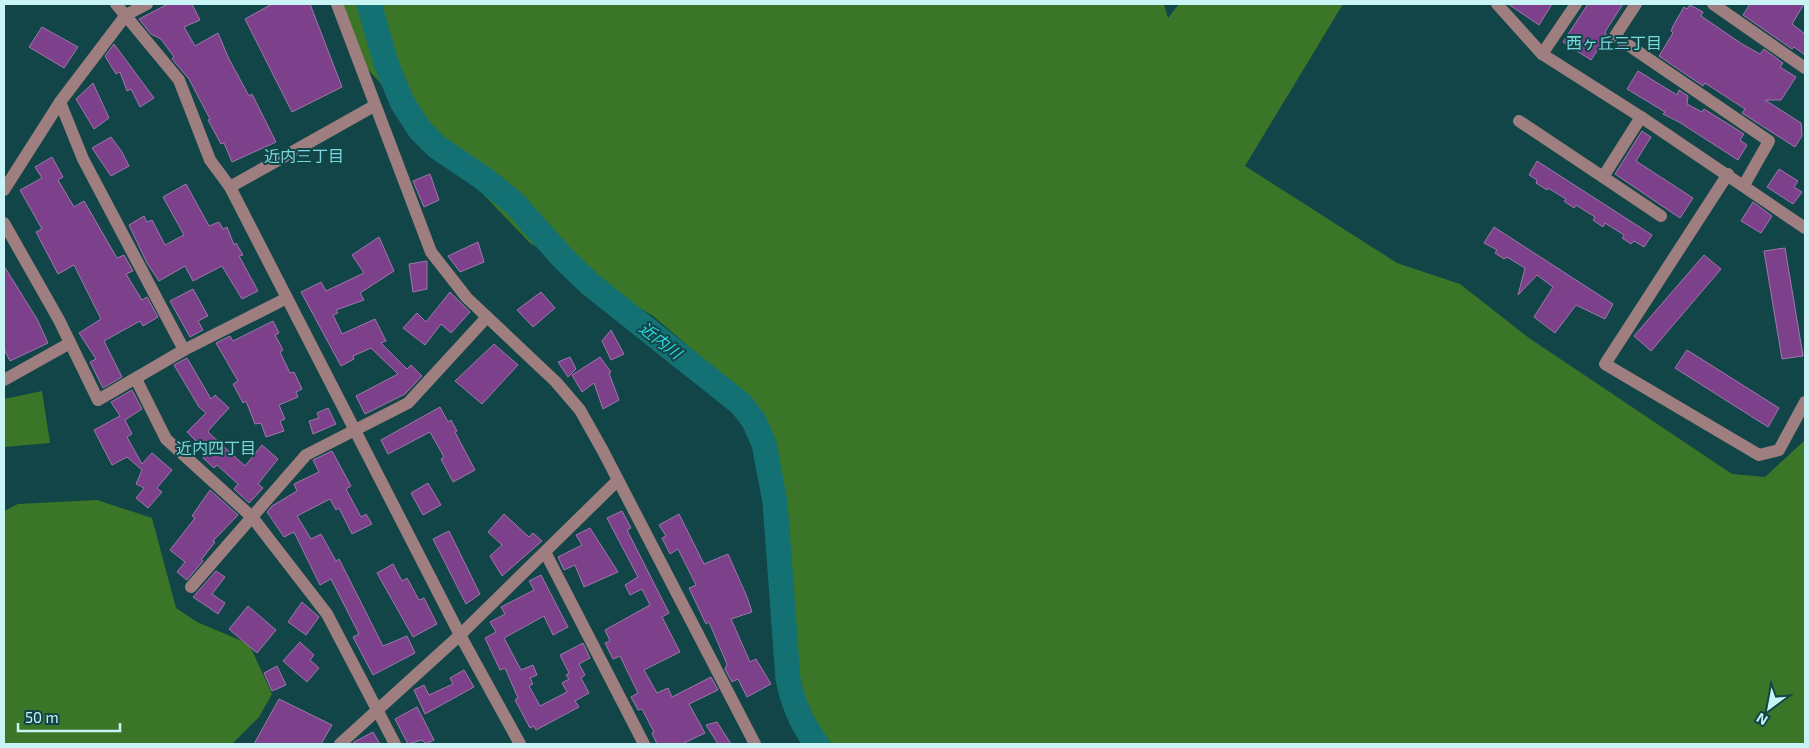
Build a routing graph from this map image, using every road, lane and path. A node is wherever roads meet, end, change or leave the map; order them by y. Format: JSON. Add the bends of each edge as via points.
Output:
{"nodes":[{"id":1,"x":116,"y":4,"type":"edge"},
{"id":2,"x":147,"y":4,"type":"edge"},
{"id":3,"x":337,"y":4,"type":"edge"},
{"id":4,"x":1497,"y":4,"type":"edge"},
{"id":5,"x":1576,"y":4,"type":"edge"},
{"id":6,"x":1636,"y":4,"type":"edge"},
{"id":7,"x":1720,"y":6,"type":"edge"},
{"id":8,"x":126,"y":15,"type":"junction"},
{"id":9,"x":1542,"y":54,"type":"junction"},
{"id":10,"x":1805,"y":68,"type":"edge"},
{"id":11,"x":60,"y":102,"type":"junction"},
{"id":12,"x":374,"y":106,"type":"junction"},
{"id":13,"x":1640,"y":117,"type":"junction"},
{"id":14,"x":1519,"y":120,"type":"dead end"},
{"id":15,"x":1728,"y":174,"type":"junction"},
{"id":16,"x":1603,"y":177,"type":"junction"},
{"id":17,"x":1744,"y":185,"type":"junction"},
{"id":18,"x":230,"y":187,"type":"junction"},
{"id":19,"x":4,"y":190,"type":"edge"},
{"id":20,"x":1661,"y":216,"type":"dead end"},
{"id":21,"x":4,"y":223,"type":"edge"},
{"id":22,"x":1805,"y":228,"type":"edge"},
{"id":23,"x":287,"y":298,"type":"junction"},
{"id":24,"x":487,"y":317,"type":"junction"},
{"id":25,"x":70,"y":343,"type":"junction"},
{"id":26,"x":184,"y":350,"type":"junction"},
{"id":27,"x":136,"y":379,"type":"junction"},
{"id":28,"x":4,"y":380,"type":"edge"},
{"id":29,"x":1804,"y":402,"type":"edge"},
{"id":30,"x":355,"y":431,"type":"junction"},
{"id":31,"x":617,"y":481,"type":"junction"},
{"id":32,"x":252,"y":517,"type":"junction"},
{"id":33,"x":546,"y":552,"type":"junction"},
{"id":34,"x":191,"y":587,"type":"dead end"},
{"id":35,"x":460,"y":634,"type":"junction"},
{"id":36,"x":377,"y":710,"type":"junction"},
{"id":37,"x":340,"y":744,"type":"edge"},
{"id":38,"x":395,"y":744,"type":"edge"},
{"id":39,"x":520,"y":744,"type":"edge"},
{"id":40,"x":644,"y":744,"type":"edge"},
{"id":41,"x":756,"y":744,"type":"edge"}],
"edges":[{"from":1,"to":8,"type":"street"},
{"from":2,"to":8,"type":"street"},
{"from":3,"to":12,"type":"street"},
{"from":4,"to":9,"type":"street"},
{"from":5,"to":9,"type":"street"},
{"from":6,"to":17,"type":"street","via":[[1615,36],[1769,141]]},
{"from":7,"to":10,"type":"street"},
{"from":8,"to":11,"type":"street"},
{"from":8,"to":18,"type":"street","via":[[179,80],[210,160]]},
{"from":9,"to":13,"type":"street"},
{"from":11,"to":19,"type":"street"},
{"from":11,"to":26,"type":"street","via":[[83,159]]},
{"from":12,"to":18,"type":"street"},
{"from":12,"to":24,"type":"street","via":[[431,252],[467,298]]},
{"from":13,"to":15,"type":"street"},
{"from":13,"to":16,"type":"street"},
{"from":14,"to":16,"type":"street"},
{"from":15,"to":17,"type":"street"},
{"from":15,"to":29,"type":"street","via":[[1605,364],[1760,455],[1779,450]]},
{"from":16,"to":20,"type":"street"},
{"from":17,"to":22,"type":"street"},
{"from":18,"to":23,"type":"street"},
{"from":21,"to":25,"type":"street"},
{"from":23,"to":26,"type":"street"},
{"from":23,"to":30,"type":"street"},
{"from":24,"to":30,"type":"street","via":[[408,403]]},
{"from":24,"to":31,"type":"street","via":[[556,382],[580,410]]},
{"from":25,"to":27,"type":"street","via":[[98,400]]},
{"from":25,"to":28,"type":"street"},
{"from":26,"to":27,"type":"street"},
{"from":27,"to":32,"type":"street","via":[[166,439]]},
{"from":30,"to":32,"type":"street","via":[[306,455]]},
{"from":30,"to":35,"type":"street"},
{"from":31,"to":33,"type":"street"},
{"from":31,"to":41,"type":"street"},
{"from":32,"to":34,"type":"street"},
{"from":32,"to":36,"type":"street","via":[[327,614]]},
{"from":33,"to":35,"type":"street"},
{"from":33,"to":40,"type":"street"},
{"from":35,"to":36,"type":"street"},
{"from":35,"to":39,"type":"street"},
{"from":36,"to":37,"type":"street"},
{"from":36,"to":38,"type":"street"}]}
